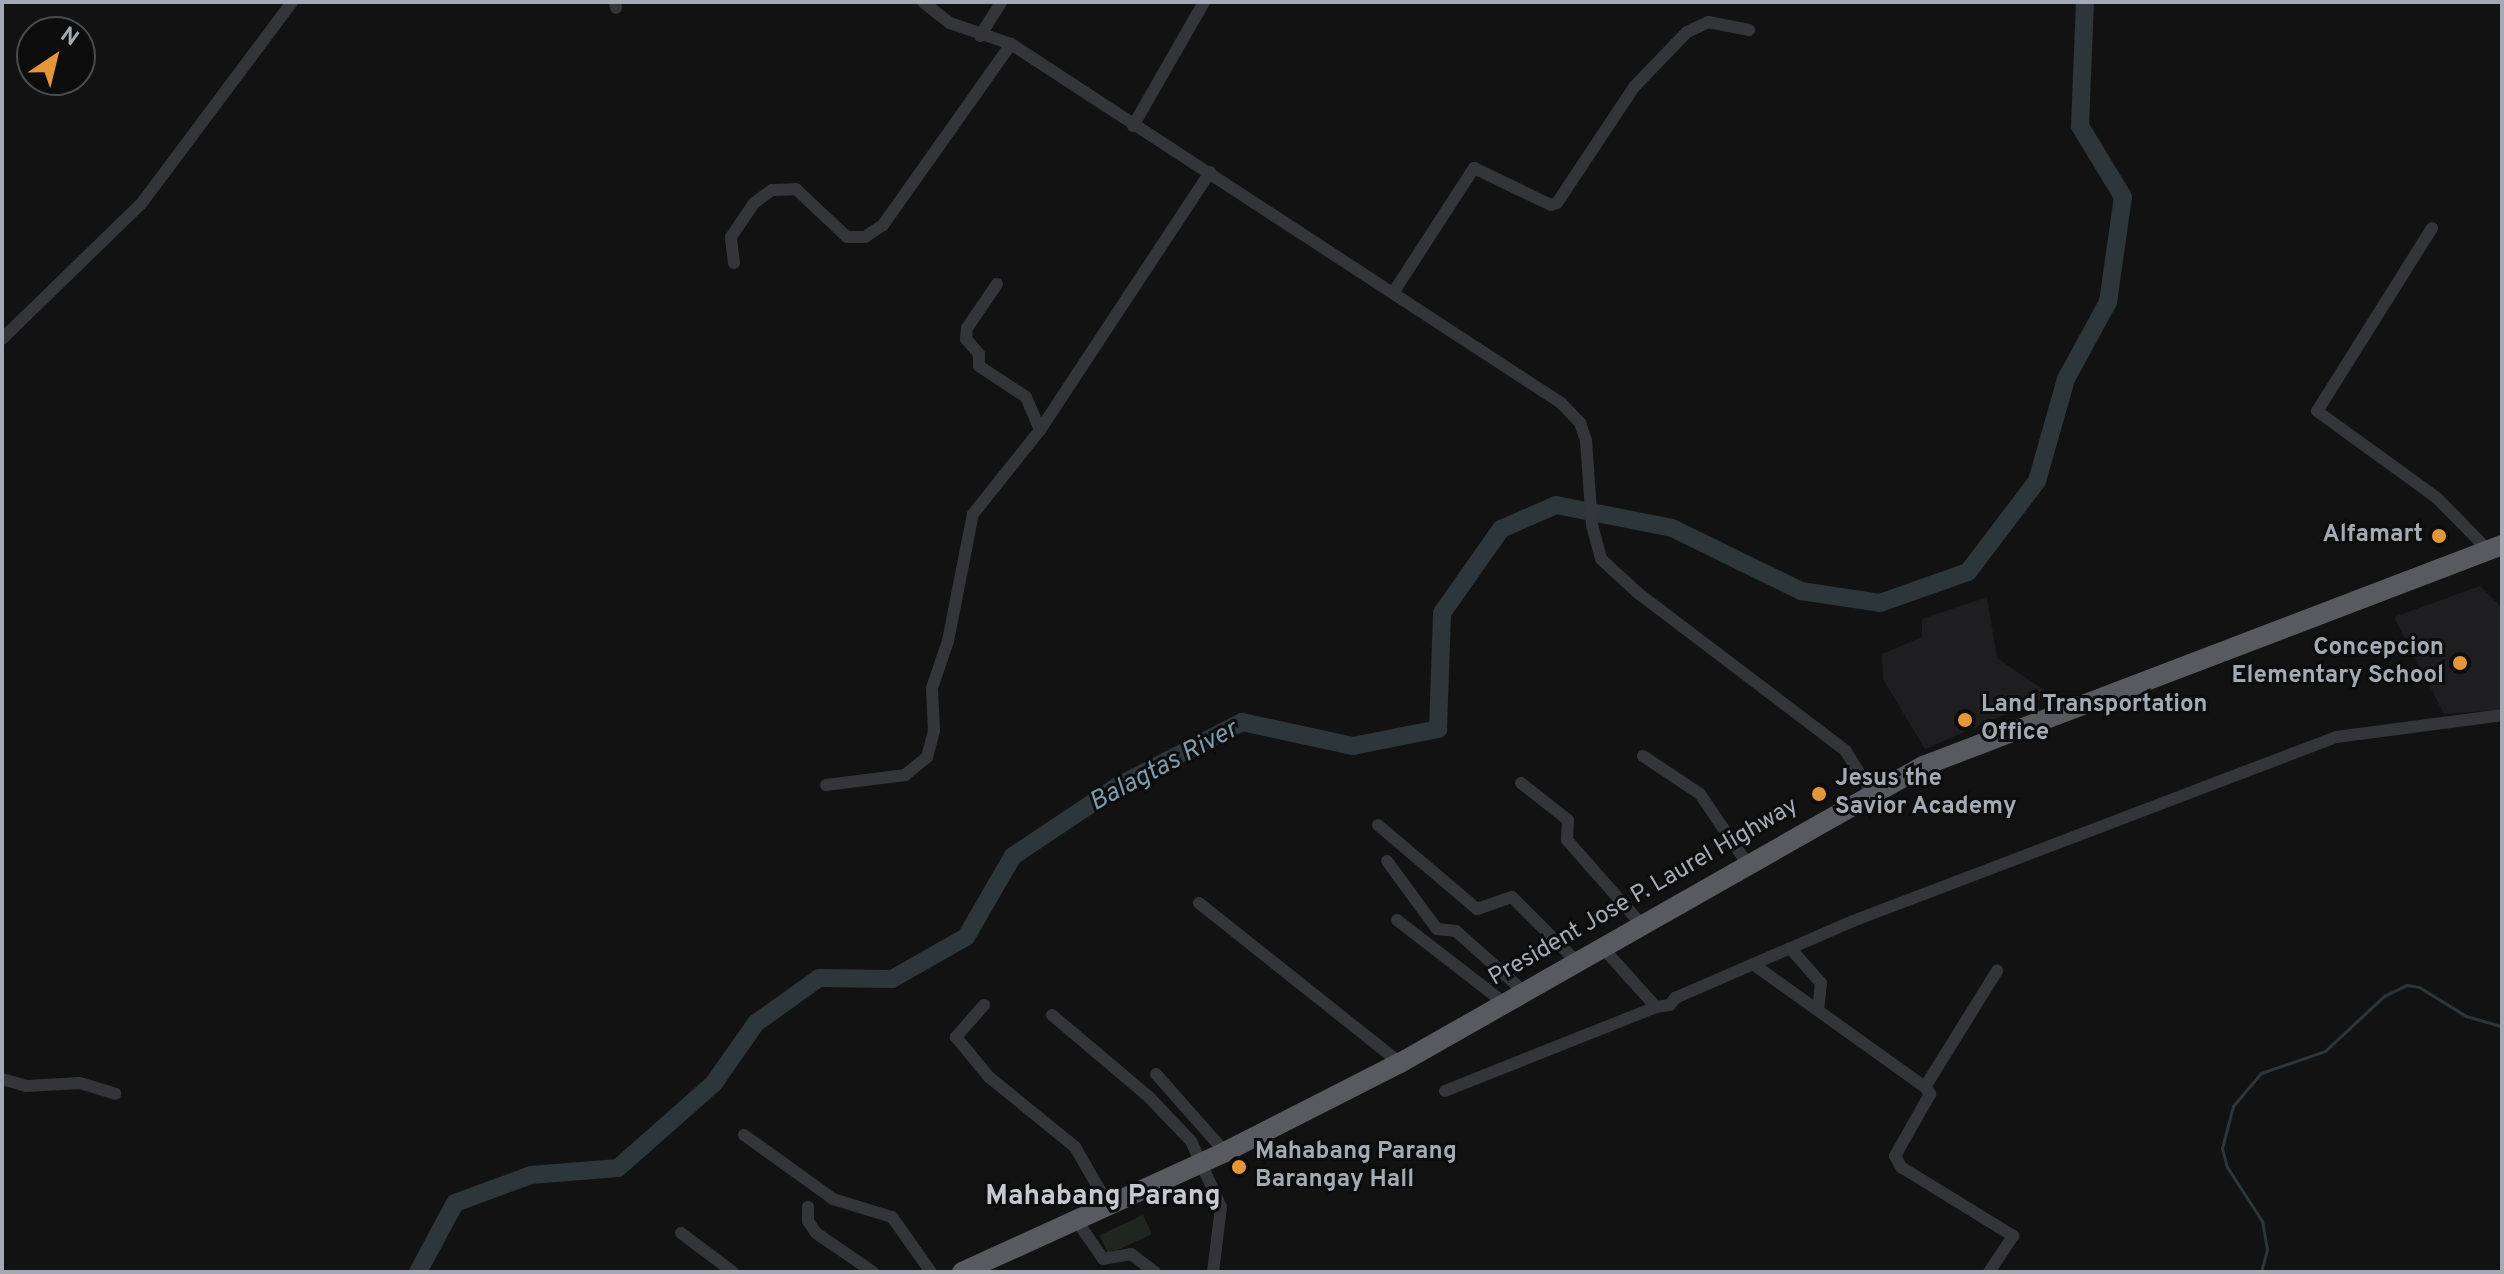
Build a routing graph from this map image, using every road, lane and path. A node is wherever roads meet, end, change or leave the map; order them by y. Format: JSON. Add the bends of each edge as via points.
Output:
{"nodes":[{"id":1,"x":292,"y":2,"type":"edge"},
{"id":2,"x":923,"y":2,"type":"edge"},
{"id":3,"x":1001,"y":2,"type":"edge"},
{"id":4,"x":1204,"y":2,"type":"edge"},
{"id":5,"x":1749,"y":30,"type":"dead end"},
{"id":6,"x":980,"y":36,"type":"junction"},
{"id":7,"x":1011,"y":44,"type":"junction"},
{"id":8,"x":1133,"y":126,"type":"junction"},
{"id":9,"x":1210,"y":172,"type":"junction"},
{"id":10,"x":2432,"y":228,"type":"dead end"},
{"id":11,"x":734,"y":263,"type":"dead end"},
{"id":12,"x":997,"y":284,"type":"dead end"},
{"id":13,"x":1393,"y":293,"type":"junction"},
{"id":14,"x":2,"y":339,"type":"edge"},
{"id":15,"x":1040,"y":430,"type":"junction"},
{"id":16,"x":2495,"y":548,"type":"edge"},
{"id":17,"x":2502,"y":715,"type":"edge"},
{"id":18,"x":1643,"y":756,"type":"dead end"},
{"id":19,"x":1521,"y":783,"type":"dead end"},
{"id":20,"x":826,"y":785,"type":"dead end"},
{"id":21,"x":1872,"y":793,"type":"junction"},
{"id":22,"x":1378,"y":825,"type":"dead end"},
{"id":23,"x":1387,"y":861,"type":"dead end"},
{"id":24,"x":1748,"y":865,"type":"junction"},
{"id":25,"x":1199,"y":903,"type":"dead end"},
{"id":26,"x":1397,"y":920,"type":"dead end"},
{"id":27,"x":1642,"y":925,"type":"junction"},
{"id":28,"x":1602,"y":947,"type":"junction"},
{"id":29,"x":1790,"y":948,"type":"junction"},
{"id":30,"x":1577,"y":962,"type":"junction"},
{"id":31,"x":1753,"y":964,"type":"junction"},
{"id":32,"x":1997,"y":971,"type":"dead end"},
{"id":33,"x":1523,"y":991,"type":"junction"},
{"id":34,"x":1503,"y":1002,"type":"junction"},
{"id":35,"x":984,"y":1005,"type":"dead end"},
{"id":36,"x":1656,"y":1007,"type":"junction"},
{"id":37,"x":1818,"y":1010,"type":"junction"},
{"id":38,"x":1052,"y":1015,"type":"dead end"},
{"id":39,"x":1400,"y":1063,"type":"junction"},
{"id":40,"x":1156,"y":1074,"type":"dead end"},
{"id":41,"x":2,"y":1079,"type":"edge"},
{"id":42,"x":1925,"y":1087,"type":"junction"},
{"id":43,"x":1445,"y":1091,"type":"dead end"},
{"id":44,"x":115,"y":1094,"type":"dead end"},
{"id":45,"x":744,"y":1135,"type":"dead end"},
{"id":46,"x":1225,"y":1152,"type":"junction"},
{"id":47,"x":1203,"y":1163,"type":"junction"},
{"id":48,"x":1109,"y":1206,"type":"junction"},
{"id":49,"x":808,"y":1207,"type":"dead end"},
{"id":50,"x":1077,"y":1221,"type":"junction"},
{"id":51,"x":681,"y":1233,"type":"dead end"},
{"id":52,"x":733,"y":1272,"type":"edge"},
{"id":53,"x":873,"y":1272,"type":"edge"},
{"id":54,"x":931,"y":1272,"type":"edge"},
{"id":55,"x":962,"y":1272,"type":"edge"},
{"id":56,"x":1155,"y":1272,"type":"edge"},
{"id":57,"x":1213,"y":1272,"type":"edge"},
{"id":58,"x":1989,"y":1272,"type":"edge"}],
"edges":[{"from":1,"to":14,"type":"street","via":[[141,204]]},
{"from":2,"to":6,"type":"street"},
{"from":3,"to":6,"type":"street"},
{"from":4,"to":8,"type":"street"},
{"from":5,"to":13,"type":"street","via":[[1708,22],[1687,32],[1634,87],[1557,203],[1551,205],[1474,168]]},
{"from":6,"to":7,"type":"street"},
{"from":7,"to":8,"type":"street"},
{"from":7,"to":11,"type":"street","via":[[883,225],[853,240],[796,189],[772,190],[754,203],[731,237]]},
{"from":8,"to":9,"type":"street"},
{"from":9,"to":13,"type":"street"},
{"from":9,"to":15,"type":"street"},
{"from":10,"to":16,"type":"street","via":[[2317,411],[2437,498]]},
{"from":12,"to":15,"type":"street","via":[[967,328],[966,339],[979,354],[979,366],[1026,397]]},
{"from":13,"to":21,"type":"street","via":[[1561,403],[1580,423],[1591,468],[1592,525],[1601,559],[1845,750]]},
{"from":15,"to":20,"type":"street","via":[[973,514],[948,641],[932,688],[934,731],[927,757],[905,775]]},
{"from":16,"to":21,"type":"highway","name":"President Jose P. Laurel Highway","via":[[1971,744]]},
{"from":17,"to":29,"type":"street","via":[[2336,737],[2190,789]]},
{"from":18,"to":24,"type":"street","via":[[1700,794]]},
{"from":19,"to":27,"type":"street","via":[[1568,820],[1567,840]]},
{"from":21,"to":24,"type":"highway","name":"President Jose P. Laurel Highway"},
{"from":22,"to":30,"type":"street","via":[[1477,909],[1512,897]]},
{"from":23,"to":33,"type":"street","via":[[1437,929],[1456,931]]},
{"from":24,"to":27,"type":"highway","name":"President Jose P. Laurel Highway"},
{"from":25,"to":39,"type":"street"},
{"from":26,"to":34,"type":"street"},
{"from":27,"to":28,"type":"highway","name":"President Jose P. Laurel Highway"},
{"from":28,"to":30,"type":"highway","name":"President Jose P. Laurel Highway"},
{"from":28,"to":36,"type":"street"},
{"from":29,"to":31,"type":"street"},
{"from":29,"to":37,"type":"street","via":[[1821,983]]},
{"from":30,"to":33,"type":"highway","name":"President Jose P. Laurel Highway"},
{"from":31,"to":36,"type":"street"},
{"from":31,"to":37,"type":"street"},
{"from":32,"to":42,"type":"street"},
{"from":33,"to":34,"type":"highway","name":"President Jose P. Laurel Highway"},
{"from":34,"to":39,"type":"highway","name":"President Jose P. Laurel Highway"},
{"from":35,"to":48,"type":"street","via":[[956,1037],[989,1077],[1075,1147]]},
{"from":36,"to":43,"type":"street"},
{"from":37,"to":42,"type":"street"},
{"from":38,"to":47,"type":"street","via":[[1148,1096],[1191,1141]]},
{"from":39,"to":46,"type":"highway","name":"President Jose P. Laurel Highway"},
{"from":40,"to":46,"type":"street"},
{"from":41,"to":44,"type":"street","via":[[26,1086],[80,1083]]},
{"from":42,"to":58,"type":"street","via":[[1930,1094],[1895,1156],[1901,1167],[2013,1236]]},
{"from":45,"to":54,"type":"street","via":[[833,1199],[892,1217]]},
{"from":46,"to":47,"type":"highway","name":"President Jose P. Laurel Highway"},
{"from":47,"to":48,"type":"highway","name":"President Jose P. Laurel Highway"},
{"from":47,"to":57,"type":"street","via":[[1221,1207]]},
{"from":48,"to":50,"type":"highway","name":"President Jose P. Laurel Highway"},
{"from":49,"to":53,"type":"street","via":[[808,1221],[816,1233]]},
{"from":50,"to":55,"type":"highway","name":"President Jose P. Laurel Highway"},
{"from":50,"to":56,"type":"street","via":[[1103,1259],[1131,1254]]},
{"from":51,"to":52,"type":"street"}]}
